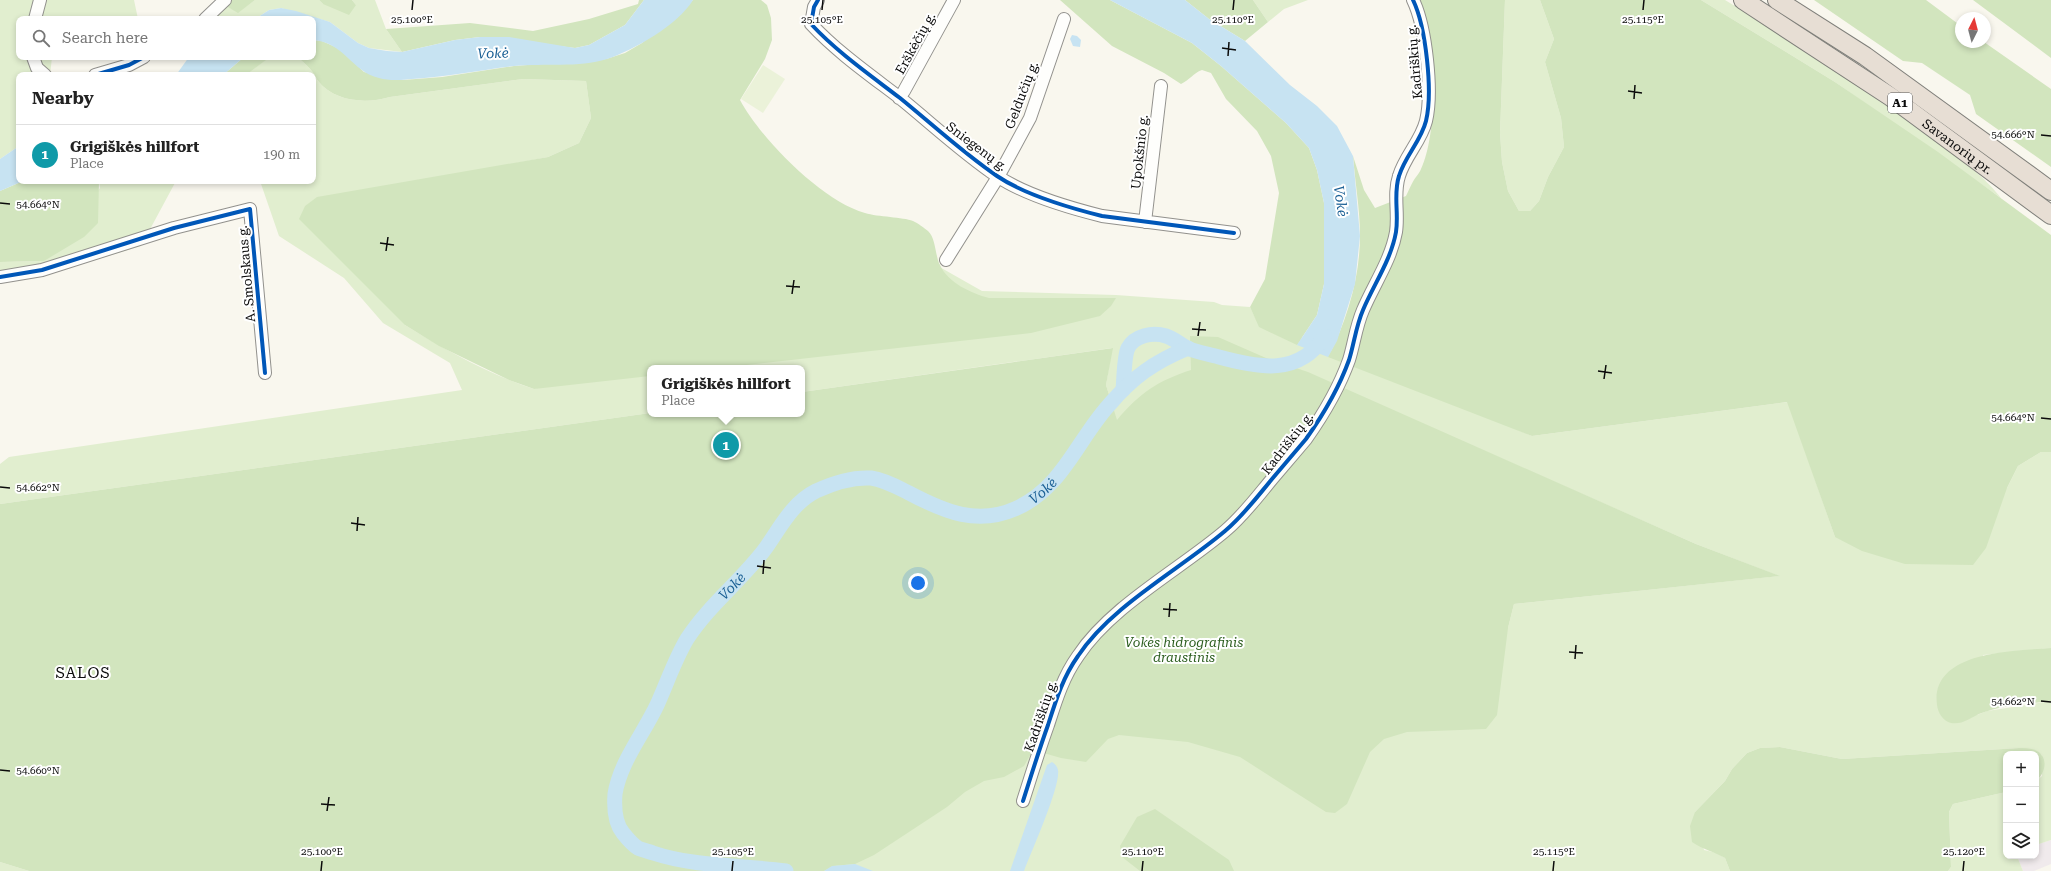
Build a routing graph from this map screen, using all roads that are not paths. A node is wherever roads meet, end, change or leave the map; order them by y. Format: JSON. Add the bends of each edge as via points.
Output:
{"nodes":[{"id":1,"x":40,"y":0,"type":"edge"},
{"id":2,"x":225,"y":0,"type":"edge"},
{"id":3,"x":818,"y":0,"type":"edge"},
{"id":4,"x":954,"y":0,"type":"edge"},
{"id":5,"x":1413,"y":0,"type":"edge"},
{"id":6,"x":1743,"y":0,"type":"edge"},
{"id":7,"x":1777,"y":0,"type":"edge"},
{"id":8,"x":35,"y":16,"type":"edge"},
{"id":9,"x":209,"y":16,"type":"edge"},
{"id":10,"x":1064,"y":19,"type":"dead end"},
{"id":11,"x":34,"y":60,"type":"edge"},
{"id":12,"x":138,"y":60,"type":"edge"},
{"id":13,"x":42,"y":72,"type":"edge"},
{"id":14,"x":105,"y":72,"type":"edge"},
{"id":15,"x":1161,"y":86,"type":"dead end"},
{"id":16,"x":1891,"y":97,"type":"junction"},
{"id":17,"x":899,"y":98,"type":"junction"},
{"id":18,"x":998,"y":177,"type":"junction"},
{"id":19,"x":2051,"y":191,"type":"edge"},
{"id":20,"x":2051,"y":215,"type":"edge"},
{"id":21,"x":1145,"y":222,"type":"junction"},
{"id":22,"x":2051,"y":225,"type":"edge"},
{"id":23,"x":1234,"y":234,"type":"dead end"},
{"id":24,"x":946,"y":260,"type":"dead end"},
{"id":25,"x":0,"y":277,"type":"edge"},
{"id":26,"x":265,"y":373,"type":"dead end"},
{"id":27,"x":1023,"y":801,"type":"dead end"}],
"edges":[{"from":1,"to":8,"type":"street"},
{"from":2,"to":9,"type":"street"},
{"from":3,"to":17,"type":"street","name":"Sniegenų g.","via":[[811,24],[848,58]]},
{"from":4,"to":17,"type":"street","name":"Erškėčių g."},
{"from":5,"to":27,"type":"street","name":"Kadriškių g.","via":[[1420,18],[1427,64],[1426,120],[1399,176],[1396,191],[1396,231],[1391,250],[1361,314],[1341,380],[1307,438],[1248,508],[1225,531],[1170,571],[1114,617],[1078,654],[1063,678]]},
{"from":6,"to":16,"type":"highway","name":"Savanorių pr.","number":"A1"},
{"from":7,"to":19,"type":"highway","name":"Savanorių pr.","number":"A1","via":[[1865,56]]},
{"from":10,"to":18,"type":"street","name":"Geldučių g.","via":[[1030,118]]},
{"from":11,"to":13,"type":"street"},
{"from":12,"to":14,"type":"street"},
{"from":15,"to":21,"type":"street","name":"Upokšnio g."},
{"from":16,"to":20,"type":"highway","name":"Savanorių pr.","number":"A1"},
{"from":16,"to":22,"type":"highway"},
{"from":17,"to":18,"type":"street","name":"Sniegenų g."},
{"from":18,"to":21,"type":"street","name":"Sniegenų g.","via":[[1072,209]]},
{"from":18,"to":24,"type":"street","name":"Geldučių g."},
{"from":21,"to":23,"type":"street","name":"Sniegenų g."},
{"from":25,"to":26,"type":"street","name":"A. Smolskaus g.","via":[[42,270],[174,228],[250,209]]}]}
